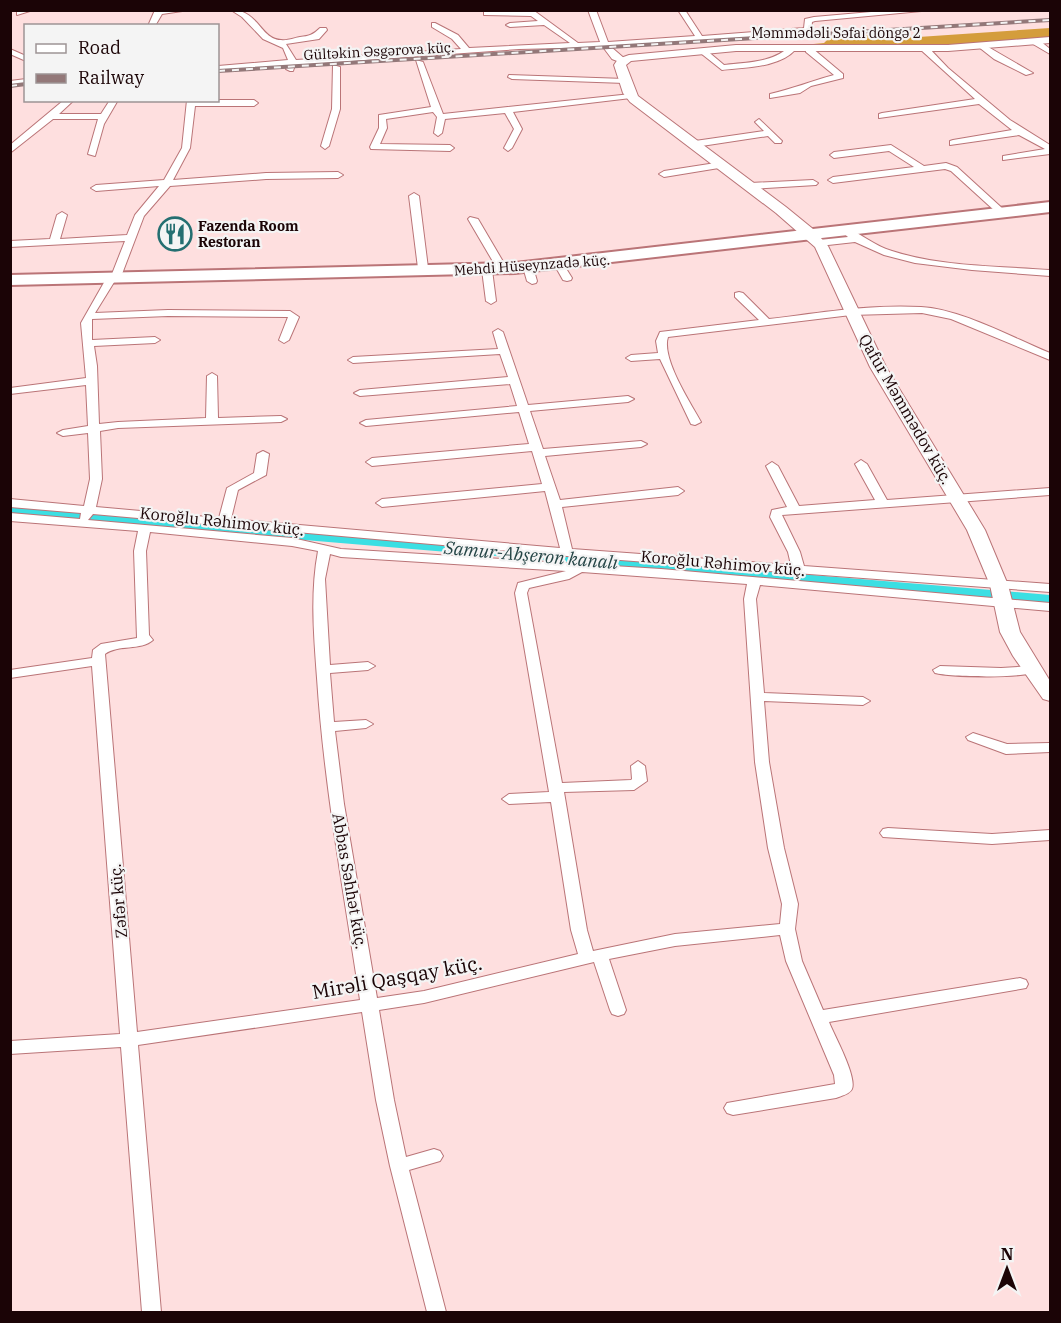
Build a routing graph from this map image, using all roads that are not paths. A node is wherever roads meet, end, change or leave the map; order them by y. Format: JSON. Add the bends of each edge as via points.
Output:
{"nodes":[{"id":1,"x":30,"y":10,"type":"edge"},
{"id":2,"x":186,"y":10,"type":"edge"},
{"id":3,"x":234,"y":10,"type":"edge"},
{"id":4,"x":592,"y":10,"type":"edge"},
{"id":5,"x":681,"y":10,"type":"edge"},
{"id":6,"x":930,"y":10,"type":"edge"},
{"id":7,"x":159,"y":11,"type":"edge"},
{"id":8,"x":239,"y":11,"type":"edge"},
{"id":9,"x":529,"y":12,"type":"edge"},
{"id":10,"x":20,"y":13,"type":"dead end"},
{"id":11,"x":487,"y":13,"type":"dead end"},
{"id":12,"x":861,"y":13,"type":"edge"},
{"id":13,"x":546,"y":23,"type":"junction"},
{"id":14,"x":435,"y":25,"type":"dead end"},
{"id":15,"x":510,"y":25,"type":"dead end"},
{"id":16,"x":323,"y":30,"type":"dead end"},
{"id":17,"x":700,"y":38,"type":"junction"},
{"id":18,"x":1050,"y":40,"type":"edge"},
{"id":19,"x":1036,"y":42,"type":"junction"},
{"id":20,"x":279,"y":43,"type":"junction"},
{"id":21,"x":604,"y":44,"type":"junction"},
{"id":22,"x":575,"y":45,"type":"junction"},
{"id":23,"x":982,"y":46,"type":"junction"},
{"id":24,"x":924,"y":48,"type":"junction"},
{"id":25,"x":792,"y":50,"type":"junction"},
{"id":26,"x":809,"y":50,"type":"junction"},
{"id":27,"x":10,"y":51,"type":"edge"},
{"id":28,"x":467,"y":51,"type":"junction"},
{"id":29,"x":702,"y":51,"type":"junction"},
{"id":30,"x":1050,"y":51,"type":"edge"},
{"id":31,"x":538,"y":55,"type":"dead end"},
{"id":32,"x":24,"y":58,"type":"edge"},
{"id":33,"x":622,"y":60,"type":"junction"},
{"id":34,"x":419,"y":62,"type":"junction"},
{"id":35,"x":291,"y":66,"type":"junction"},
{"id":36,"x":336,"y":67,"type":"junction"},
{"id":37,"x":219,"y":68,"type":"edge"},
{"id":38,"x":1029,"y":73,"type":"dead end"},
{"id":39,"x":219,"y":74,"type":"edge"},
{"id":40,"x":512,"y":77,"type":"dead end"},
{"id":41,"x":625,"y":81,"type":"junction"},
{"id":42,"x":631,"y":96,"type":"junction"},
{"id":43,"x":773,"y":96,"type":"dead end"},
{"id":44,"x":980,"y":101,"type":"junction"},
{"id":45,"x":68,"y":102,"type":"edge"},
{"id":46,"x":113,"y":102,"type":"edge"},
{"id":47,"x":191,"y":102,"type":"edge"},
{"id":48,"x":254,"y":103,"type":"dead end"},
{"id":49,"x":508,"y":111,"type":"junction"},
{"id":50,"x":438,"y":113,"type":"junction"},
{"id":51,"x":51,"y":116,"type":"junction"},
{"id":52,"x":882,"y":116,"type":"dead end"},
{"id":53,"x":104,"y":117,"type":"junction"},
{"id":54,"x":759,"y":122,"type":"dead end"},
{"id":55,"x":1019,"y":132,"type":"junction"},
{"id":56,"x":438,"y":133,"type":"dead end"},
{"id":57,"x":771,"y":133,"type":"junction"},
{"id":58,"x":778,"y":141,"type":"dead end"},
{"id":59,"x":953,"y":143,"type":"dead end"},
{"id":60,"x":695,"y":144,"type":"junction"},
{"id":61,"x":325,"y":147,"type":"dead end"},
{"id":62,"x":450,"y":148,"type":"dead end"},
{"id":63,"x":508,"y":148,"type":"dead end"},
{"id":64,"x":1050,"y":149,"type":"edge"},
{"id":65,"x":10,"y":150,"type":"edge"},
{"id":66,"x":92,"y":154,"type":"dead end"},
{"id":67,"x":834,"y":155,"type":"dead end"},
{"id":68,"x":1006,"y":158,"type":"dead end"},
{"id":69,"x":722,"y":165,"type":"junction"},
{"id":70,"x":922,"y":169,"type":"junction"},
{"id":71,"x":664,"y":174,"type":"dead end"},
{"id":72,"x":338,"y":175,"type":"dead end"},
{"id":73,"x":833,"y":180,"type":"dead end"},
{"id":74,"x":167,"y":183,"type":"junction"},
{"id":75,"x":813,"y":183,"type":"dead end"},
{"id":76,"x":751,"y":186,"type":"junction"},
{"id":77,"x":96,"y":188,"type":"dead end"},
{"id":78,"x":414,"y":196,"type":"dead end"},
{"id":79,"x":1050,"y":205,"type":"edge"},
{"id":80,"x":998,"y":209,"type":"junction"},
{"id":81,"x":62,"y":215,"type":"dead end"},
{"id":82,"x":473,"y":219,"type":"dead end"},
{"id":83,"x":850,"y":235,"type":"junction"},
{"id":84,"x":813,"y":237,"type":"junction"},
{"id":85,"x":131,"y":238,"type":"junction"},
{"id":86,"x":54,"y":242,"type":"junction"},
{"id":87,"x":10,"y":244,"type":"edge"},
{"id":88,"x":423,"y":267,"type":"junction"},
{"id":89,"x":494,"y":267,"type":"junction"},
{"id":90,"x":1050,"y":273,"type":"edge"},
{"id":91,"x":114,"y":276,"type":"junction"},
{"id":92,"x":10,"y":278,"type":"edge"},
{"id":93,"x":739,"y":296,"type":"dead end"},
{"id":94,"x":491,"y":301,"type":"dead end"},
{"id":95,"x":851,"y":312,"type":"junction"},
{"id":96,"x":89,"y":316,"type":"junction"},
{"id":97,"x":768,"y":323,"type":"junction"},
{"id":98,"x":498,"y":332,"type":"dead end"},
{"id":99,"x":155,"y":340,"type":"dead end"},
{"id":100,"x":284,"y":340,"type":"dead end"},
{"id":101,"x":89,"y":343,"type":"junction"},
{"id":102,"x":496,"y":352,"type":"dead end"},
{"id":103,"x":663,"y":356,"type":"junction"},
{"id":104,"x":1050,"y":357,"type":"edge"},
{"id":105,"x":631,"y":358,"type":"dead end"},
{"id":106,"x":353,"y":360,"type":"dead end"},
{"id":107,"x":212,"y":376,"type":"dead end"},
{"id":108,"x":513,"y":380,"type":"junction"},
{"id":109,"x":92,"y":381,"type":"junction"},
{"id":110,"x":10,"y":391,"type":"edge"},
{"id":111,"x":360,"y":393,"type":"dead end"},
{"id":112,"x":628,"y":399,"type":"dead end"},
{"id":113,"x":523,"y":408,"type":"junction"},
{"id":114,"x":281,"y":419,"type":"dead end"},
{"id":115,"x":212,"y":422,"type":"junction"},
{"id":116,"x":695,"y":422,"type":"dead end"},
{"id":117,"x":366,"y":423,"type":"dead end"},
{"id":118,"x":94,"y":428,"type":"junction"},
{"id":119,"x":63,"y":433,"type":"dead end"},
{"id":120,"x":641,"y":444,"type":"dead end"},
{"id":121,"x":536,"y":450,"type":"junction"},
{"id":122,"x":263,"y":454,"type":"dead end"},
{"id":123,"x":372,"y":462,"type":"dead end"},
{"id":124,"x":861,"y":464,"type":"dead end"},
{"id":125,"x":772,"y":466,"type":"dead end"},
{"id":126,"x":549,"y":487,"type":"junction"},
{"id":127,"x":678,"y":491,"type":"dead end"},
{"id":128,"x":1050,"y":492,"type":"edge"},
{"id":129,"x":957,"y":498,"type":"junction"},
{"id":130,"x":10,"y":503,"type":"edge"},
{"id":131,"x":382,"y":503,"type":"dead end"},
{"id":132,"x":882,"y":503,"type":"junction"},
{"id":133,"x":555,"y":504,"type":"junction"},
{"id":134,"x":89,"y":510,"type":"junction"},
{"id":135,"x":795,"y":510,"type":"junction"},
{"id":136,"x":10,"y":517,"type":"edge"},
{"id":137,"x":224,"y":522,"type":"junction"},
{"id":138,"x":81,"y":524,"type":"junction"},
{"id":139,"x":145,"y":529,"type":"junction"},
{"id":140,"x":324,"y":551,"type":"junction"},
{"id":141,"x":567,"y":552,"type":"junction"},
{"id":142,"x":579,"y":568,"type":"junction"},
{"id":143,"x":799,"y":570,"type":"junction"},
{"id":144,"x":754,"y":583,"type":"junction"},
{"id":145,"x":999,"y":585,"type":"junction"},
{"id":146,"x":1050,"y":588,"type":"edge"},
{"id":147,"x":1004,"y":604,"type":"junction"},
{"id":148,"x":1050,"y":607,"type":"edge"},
{"id":149,"x":98,"y":661,"type":"junction"},
{"id":150,"x":368,"y":666,"type":"dead end"},
{"id":151,"x":322,"y":670,"type":"junction"},
{"id":152,"x":940,"y":670,"type":"dead end"},
{"id":153,"x":1032,"y":670,"type":"junction"},
{"id":154,"x":10,"y":674,"type":"edge"},
{"id":155,"x":1050,"y":695,"type":"edge"},
{"id":156,"x":759,"y":697,"type":"junction"},
{"id":157,"x":863,"y":701,"type":"dead end"},
{"id":158,"x":366,"y":724,"type":"dead end"},
{"id":159,"x":327,"y":727,"type":"junction"},
{"id":160,"x":973,"y":737,"type":"dead end"},
{"id":161,"x":1050,"y":747,"type":"edge"},
{"id":162,"x":638,"y":766,"type":"dead end"},
{"id":163,"x":556,"y":793,"type":"junction"},
{"id":164,"x":509,"y":799,"type":"dead end"},
{"id":165,"x":888,"y":833,"type":"dead end"},
{"id":166,"x":1050,"y":835,"type":"edge"},
{"id":167,"x":787,"y":929,"type":"junction"},
{"id":168,"x":593,"y":957,"type":"junction"},
{"id":169,"x":1020,"y":984,"type":"dead end"},
{"id":170,"x":371,"y":1004,"type":"junction"},
{"id":171,"x":618,"y":1010,"type":"dead end"},
{"id":172,"x":820,"y":1017,"type":"junction"},
{"id":173,"x":129,"y":1040,"type":"junction"},
{"id":174,"x":10,"y":1048,"type":"edge"},
{"id":175,"x":733,"y":1108,"type":"dead end"},
{"id":176,"x":434,"y":1156,"type":"dead end"},
{"id":177,"x":399,"y":1166,"type":"junction"},
{"id":178,"x":151,"y":1312,"type":"edge"},
{"id":179,"x":437,"y":1312,"type":"edge"}],
"edges":[{"from":1,"to":10,"type":"street"},
{"from":2,"to":7,"type":"street"},
{"from":3,"to":8,"type":"street"},
{"from":4,"to":21,"type":"street"},
{"from":5,"to":17,"type":"street"},
{"from":6,"to":12,"type":"street"},
{"from":8,"to":20,"type":"street","via":[[249,25]]},
{"from":9,"to":11,"type":"street"},
{"from":9,"to":13,"type":"street"},
{"from":12,"to":17,"type":"street","via":[[811,20],[810,29],[803,31]]},
{"from":13,"to":15,"type":"street"},
{"from":13,"to":22,"type":"street"},
{"from":14,"to":28,"type":"street","via":[[455,37]]},
{"from":16,"to":20,"type":"street","via":[[316,37]]},
{"from":17,"to":21,"type":"street","via":[[653,37]]},
{"from":18,"to":19,"type":"street","name":"Məmmədəli Səfai döngə 2"},
{"from":19,"to":23,"type":"street","name":"Məmmədəli Səfai döngə 2"},
{"from":19,"to":30,"type":"street"},
{"from":20,"to":35,"type":"street","via":[[289,51]]},
{"from":21,"to":22,"type":"street"},
{"from":21,"to":33,"type":"street","via":[[614,57]]},
{"from":22,"to":28,"type":"street"},
{"from":23,"to":24,"type":"street","name":"Məmmədəli Səfai döngə 2"},
{"from":23,"to":38,"type":"street"},
{"from":24,"to":26,"type":"street","name":"Məmmədəli Səfai döngə 2","via":[[893,52]]},
{"from":24,"to":44,"type":"street"},
{"from":25,"to":26,"type":"street","name":"Məmmədəli Səfai döngə 2"},
{"from":25,"to":29,"type":"street","name":"Məmmədəli Səfai döngə 2"},
{"from":25,"to":29,"type":"street","via":[[786,56],[720,70]]},
{"from":26,"to":43,"type":"street","via":[[840,76],[808,84],[797,92]]},
{"from":27,"to":32,"type":"street"},
{"from":28,"to":35,"type":"street"},
{"from":29,"to":33,"type":"street","name":"Məmmədəli Səfai döngə 2"},
{"from":31,"to":34,"type":"street","name":"Gültəkin Əsgərova küç."},
{"from":33,"to":41,"type":"street"},
{"from":34,"to":36,"type":"street","name":"Gültəkin Əsgərova küç."},
{"from":34,"to":50,"type":"street"},
{"from":35,"to":36,"type":"street","name":"Gültəkin Əsgərova küç."},
{"from":35,"to":37,"type":"street"},
{"from":35,"to":39,"type":"street","name":"Gültəkin Əsgərova küç."},
{"from":36,"to":61,"type":"street","via":[[336,109]]},
{"from":40,"to":41,"type":"street"},
{"from":41,"to":42,"type":"street"},
{"from":42,"to":49,"type":"street"},
{"from":42,"to":60,"type":"street"},
{"from":44,"to":52,"type":"street"},
{"from":44,"to":55,"type":"street"},
{"from":45,"to":51,"type":"street"},
{"from":46,"to":53,"type":"street"},
{"from":47,"to":48,"type":"street"},
{"from":47,"to":74,"type":"street","via":[[186,148]]},
{"from":49,"to":50,"type":"street"},
{"from":49,"to":63,"type":"street","via":[[518,129]]},
{"from":50,"to":56,"type":"street"},
{"from":50,"to":62,"type":"street","via":[[382,117],[383,128],[374,147]]},
{"from":51,"to":53,"type":"street"},
{"from":51,"to":65,"type":"street"},
{"from":53,"to":66,"type":"street"},
{"from":54,"to":57,"type":"street"},
{"from":55,"to":59,"type":"street"},
{"from":55,"to":64,"type":"street"},
{"from":57,"to":58,"type":"street"},
{"from":57,"to":60,"type":"street"},
{"from":60,"to":69,"type":"street"},
{"from":64,"to":68,"type":"street"},
{"from":67,"to":70,"type":"street","via":[[891,148]]},
{"from":69,"to":71,"type":"street"},
{"from":69,"to":76,"type":"street"},
{"from":70,"to":73,"type":"street"},
{"from":70,"to":80,"type":"street","via":[[954,169]]},
{"from":72,"to":74,"type":"street"},
{"from":74,"to":77,"type":"street"},
{"from":74,"to":85,"type":"street","via":[[140,215]]},
{"from":75,"to":76,"type":"street"},
{"from":76,"to":84,"type":"street"},
{"from":78,"to":88,"type":"street"},
{"from":79,"to":80,"type":"main road","name":"Mehdi Hüseynzadə küç."},
{"from":79,"to":83,"type":"main road","name":"Mehdi Hüseynzadə küç."},
{"from":80,"to":84,"type":"main road","name":"Mehdi Hüseynzadə küç."},
{"from":81,"to":86,"type":"street"},
{"from":82,"to":89,"type":"street"},
{"from":83,"to":84,"type":"main road","name":"Mehdi Hüseynzadə küç."},
{"from":83,"to":90,"type":"street","via":[[879,250],[926,261]]},
{"from":84,"to":89,"type":"main road","name":"Mehdi Hüseynzadə küç."},
{"from":84,"to":89,"type":"main road","name":"Mehdi Hüseynzadə küç.","via":[[563,271],[530,274]]},
{"from":84,"to":95,"type":"street","name":"Qafur Məmmədov küç."},
{"from":85,"to":86,"type":"street"},
{"from":85,"to":91,"type":"street"},
{"from":86,"to":87,"type":"street"},
{"from":88,"to":89,"type":"main road","name":"Mehdi Hüseynzadə küç."},
{"from":88,"to":91,"type":"main road","name":"Mehdi Hüseynzadə küç."},
{"from":89,"to":91,"type":"main road","name":"Mehdi Hüseynzadə küç."},
{"from":89,"to":94,"type":"street"},
{"from":91,"to":92,"type":"main road","name":"Mehdi Hüseynzadə küç."},
{"from":91,"to":96,"type":"street"},
{"from":93,"to":97,"type":"street"},
{"from":95,"to":97,"type":"street"},
{"from":95,"to":104,"type":"street","via":[[940,313]]},
{"from":95,"to":129,"type":"street","name":"Qafur Məmmədov küç.","via":[[878,367]]},
{"from":96,"to":100,"type":"street","via":[[290,314],[293,324]]},
{"from":96,"to":101,"type":"street"},
{"from":97,"to":103,"type":"street","via":[[664,334],[660,343]]},
{"from":98,"to":108,"type":"street"},
{"from":99,"to":101,"type":"street"},
{"from":101,"to":109,"type":"street"},
{"from":102,"to":106,"type":"street"},
{"from":103,"to":105,"type":"street"},
{"from":103,"to":116,"type":"street"},
{"from":107,"to":115,"type":"street"},
{"from":108,"to":111,"type":"street"},
{"from":108,"to":113,"type":"street"},
{"from":109,"to":110,"type":"street"},
{"from":109,"to":118,"type":"street"},
{"from":112,"to":113,"type":"street"},
{"from":113,"to":117,"type":"street"},
{"from":113,"to":121,"type":"street"},
{"from":114,"to":115,"type":"street"},
{"from":115,"to":118,"type":"street"},
{"from":118,"to":119,"type":"street"},
{"from":118,"to":134,"type":"street","via":[[97,449]]},
{"from":120,"to":121,"type":"street"},
{"from":121,"to":123,"type":"street"},
{"from":121,"to":126,"type":"street"},
{"from":122,"to":137,"type":"street","via":[[260,475],[233,488]]},
{"from":124,"to":132,"type":"street"},
{"from":125,"to":135,"type":"street"},
{"from":126,"to":131,"type":"street"},
{"from":126,"to":133,"type":"street"},
{"from":127,"to":133,"type":"street"},
{"from":128,"to":129,"type":"street"},
{"from":129,"to":132,"type":"street"},
{"from":129,"to":145,"type":"street","name":"Qafur Məmmədov küç.","via":[[976,530]]},
{"from":130,"to":134,"type":"street","name":"Koroğlu Rəhimov küç."},
{"from":132,"to":135,"type":"street"},
{"from":133,"to":141,"type":"street"},
{"from":134,"to":137,"type":"street","name":"Koroğlu Rəhimov küç."},
{"from":134,"to":138,"type":"street"},
{"from":135,"to":143,"type":"street","via":[[781,511],[776,517]]},
{"from":136,"to":138,"type":"street","name":"Koroğlu Rəhimov küç."},
{"from":137,"to":141,"type":"street","name":"Koroğlu Rəhimov küç."},
{"from":138,"to":139,"type":"street","name":"Koroğlu Rəhimov küç."},
{"from":139,"to":140,"type":"street","name":"Koroğlu Rəhimov küç.","via":[[292,542]]},
{"from":139,"to":149,"type":"street","via":[[140,551],[142,634],[146,640],[106,647],[98,653]]},
{"from":140,"to":142,"type":"street","name":"Koroğlu Rəhimov küç."},
{"from":140,"to":151,"type":"street","name":"Abbas Səhhət küç.","via":[[319,592]]},
{"from":141,"to":143,"type":"street","name":"Koroğlu Rəhimov küç."},
{"from":142,"to":144,"type":"street","name":"Koroğlu Rəhimov küç."},
{"from":142,"to":163,"type":"street","via":[[563,577],[532,581],[523,586],[521,593]]},
{"from":143,"to":145,"type":"street","name":"Koroğlu Rəhimov küç."},
{"from":144,"to":147,"type":"street","name":"Koroğlu Rəhimov küç."},
{"from":144,"to":156,"type":"street","via":[[750,599]]},
{"from":145,"to":146,"type":"street","name":"Koroğlu Rəhimov küç."},
{"from":145,"to":147,"type":"street","name":"Qafur Məmmədov küç."},
{"from":147,"to":148,"type":"street","name":"Koroğlu Rəhimov küç."},
{"from":147,"to":153,"type":"street","via":[[1010,633]]},
{"from":149,"to":154,"type":"street"},
{"from":149,"to":173,"type":"street","name":"Zəfər küç."},
{"from":150,"to":151,"type":"street"},
{"from":151,"to":159,"type":"street","name":"Abbas Səhhət küç."},
{"from":152,"to":153,"type":"street"},
{"from":153,"to":155,"type":"street"},
{"from":156,"to":157,"type":"street"},
{"from":156,"to":167,"type":"street","via":[[767,798],[790,904]]},
{"from":158,"to":159,"type":"street"},
{"from":159,"to":170,"type":"street","name":"Abbas Səhhət küç."},
{"from":160,"to":161,"type":"street","via":[[1006,749]]},
{"from":162,"to":163,"type":"street","via":[[640,781],[634,785]]},
{"from":163,"to":164,"type":"street"},
{"from":163,"to":168,"type":"street","via":[[579,930]]},
{"from":165,"to":166,"type":"street","via":[[992,839]]},
{"from":167,"to":168,"type":"street","name":"Mirəli Qaşqay küç.","via":[[675,940]]},
{"from":167,"to":172,"type":"street","via":[[794,961]]},
{"from":168,"to":170,"type":"street","name":"Mirəli Qaşqay küç.","via":[[455,991]]},
{"from":168,"to":171,"type":"street"},
{"from":169,"to":172,"type":"street"},
{"from":170,"to":173,"type":"street","name":"Mirəli Qaşqay küç."},
{"from":170,"to":177,"type":"street","name":"Abbas Səhhət küç."},
{"from":172,"to":175,"type":"street","via":[[844,1087]]},
{"from":173,"to":174,"type":"street","name":"Mirəli Qaşqay küç."},
{"from":173,"to":178,"type":"street","name":"Zəfər küç."},
{"from":176,"to":177,"type":"street"},
{"from":177,"to":179,"type":"street","name":"Abbas Səhhət küç."}]}
